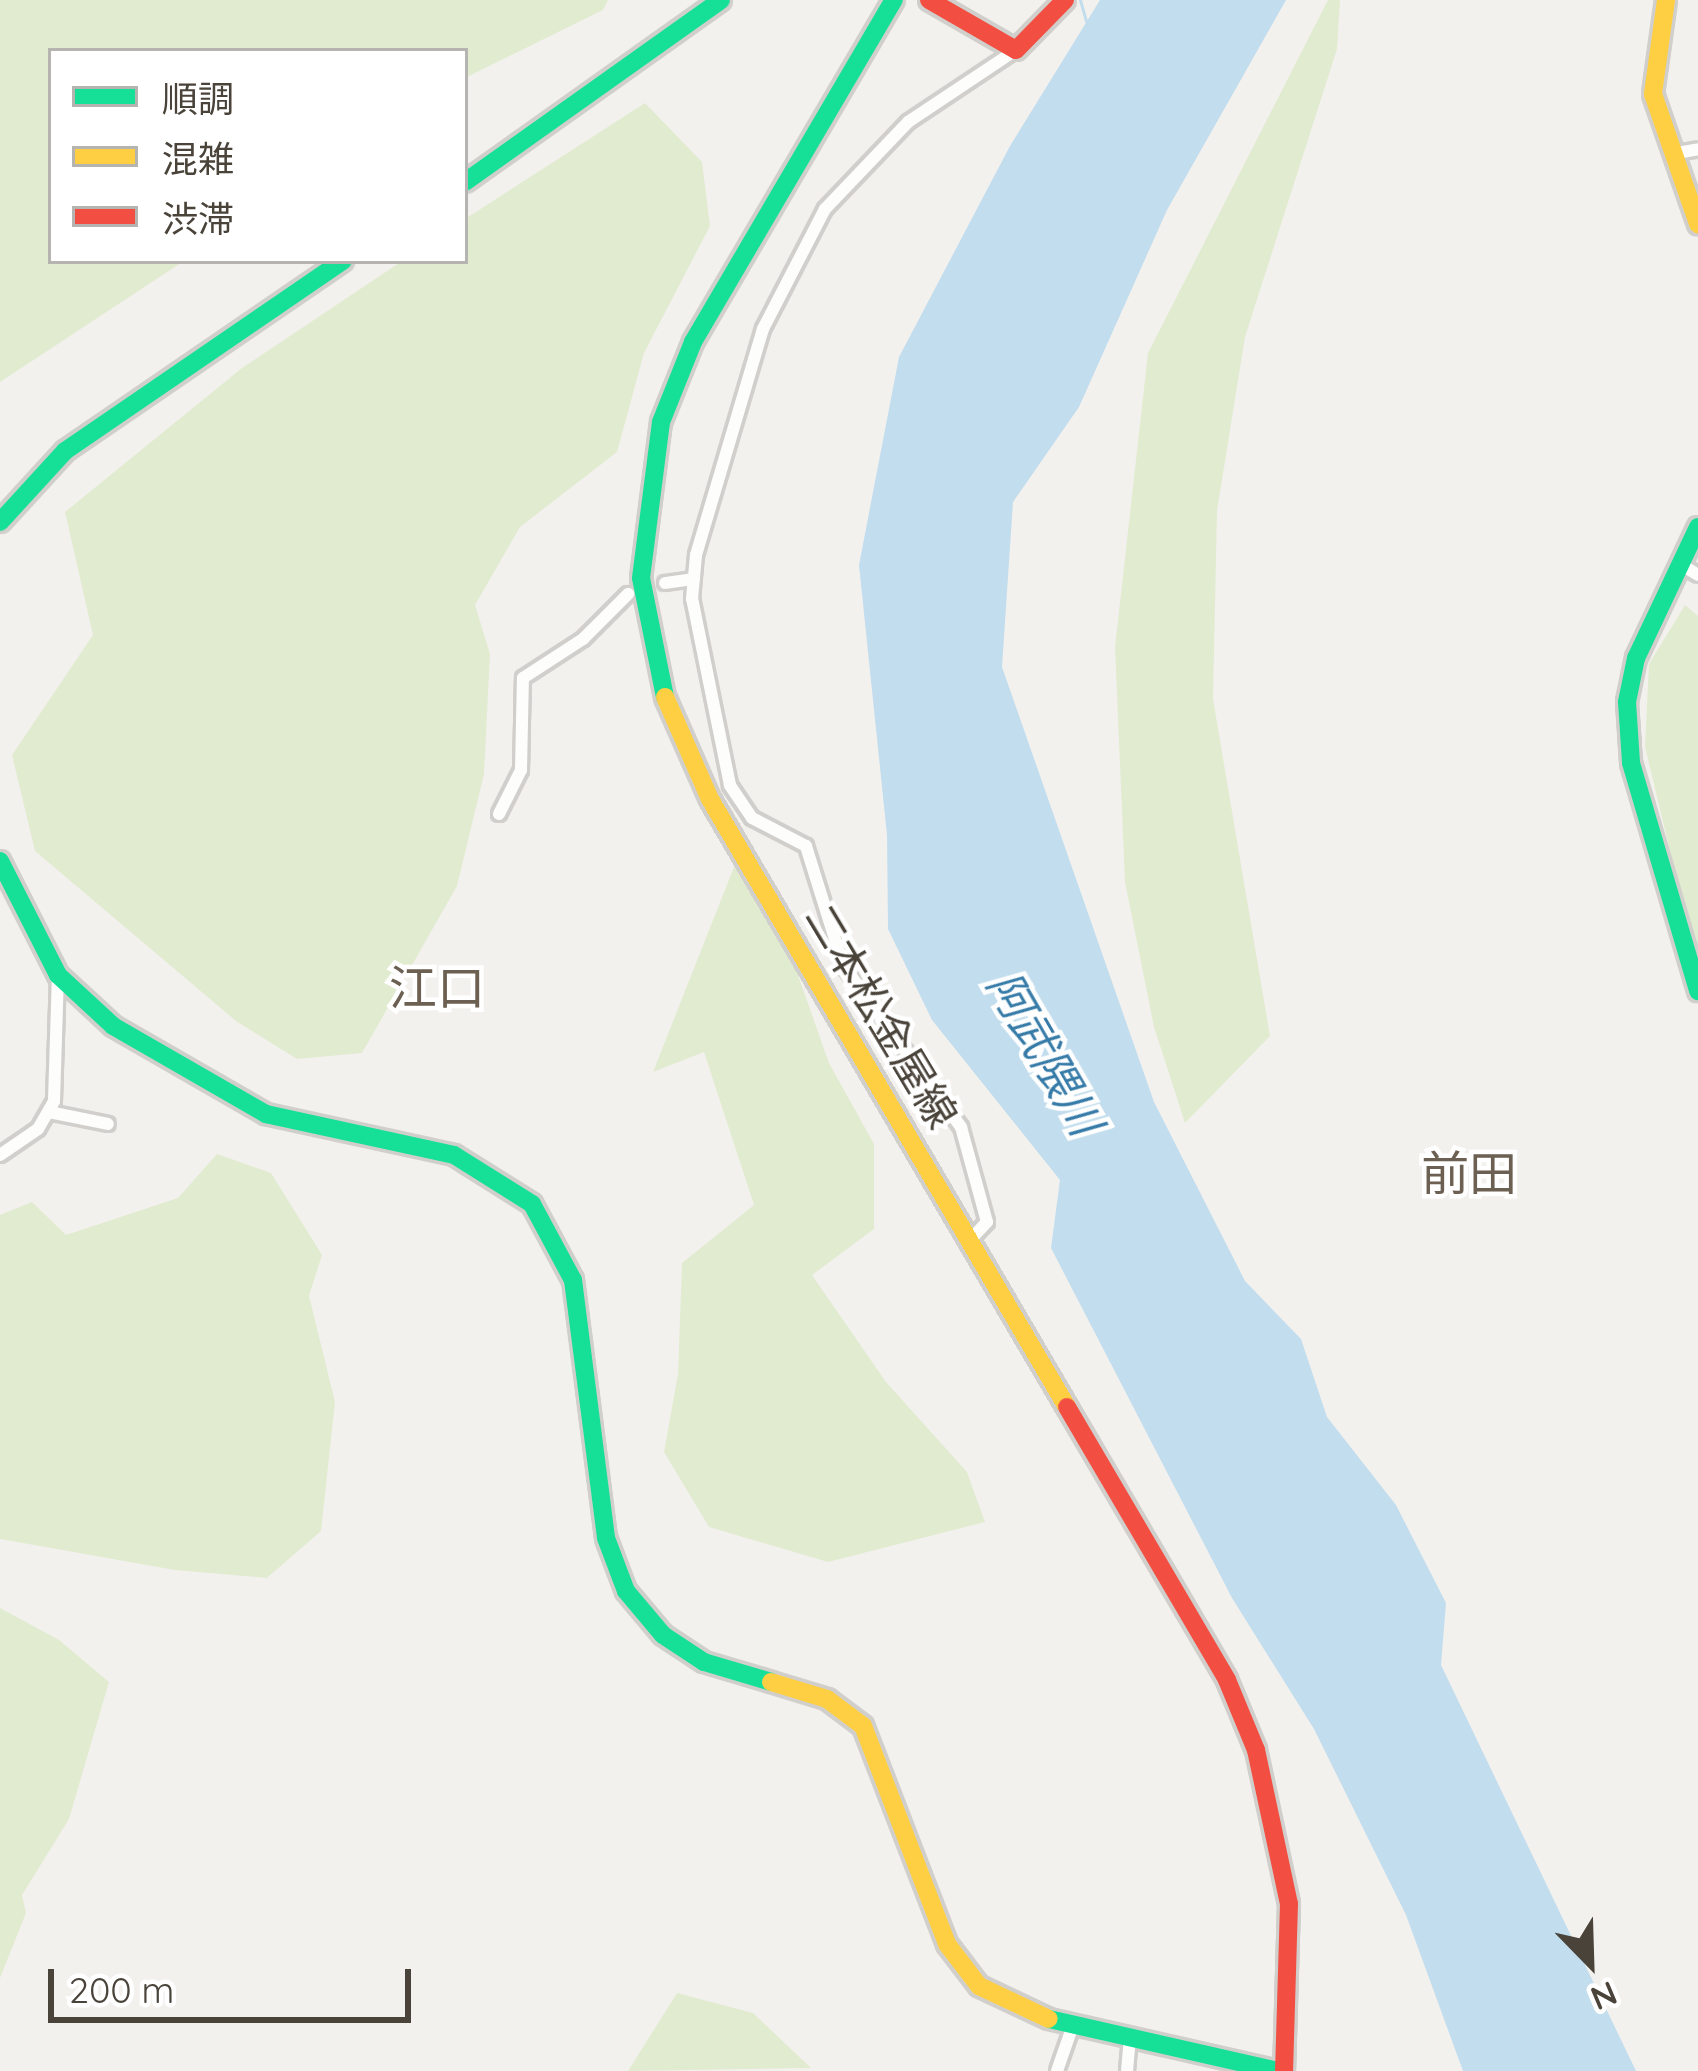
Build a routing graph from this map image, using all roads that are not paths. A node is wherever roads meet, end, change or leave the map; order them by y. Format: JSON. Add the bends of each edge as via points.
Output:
{"nodes":[{"id":1,"x":721,"y":0,"type":"edge"},
{"id":2,"x":894,"y":0,"type":"edge"},
{"id":3,"x":929,"y":0,"type":"edge"},
{"id":4,"x":1666,"y":0,"type":"edge"},
{"id":5,"x":1064,"y":1,"type":"edge"},
{"id":6,"x":1016,"y":50,"type":"junction"},
{"id":7,"x":1698,"y":149,"type":"edge"},
{"id":8,"x":1670,"y":154,"type":"junction"},
{"id":9,"x":468,"y":180,"type":"edge"},
{"id":10,"x":1698,"y":224,"type":"edge"},
{"id":11,"x":338,"y":264,"type":"edge"},
{"id":12,"x":0,"y":522,"type":"edge"},
{"id":13,"x":1698,"y":527,"type":"edge"},
{"id":14,"x":1680,"y":564,"type":"junction"},
{"id":15,"x":1698,"y":575,"type":"edge"},
{"id":16,"x":694,"y":579,"type":"junction"},
{"id":17,"x":664,"y":583,"type":"dead end"},
{"id":18,"x":628,"y":594,"type":"dead end"},
{"id":19,"x":500,"y":814,"type":"dead end"},
{"id":20,"x":0,"y":860,"type":"edge"},
{"id":21,"x":58,"y":975,"type":"junction"},
{"id":22,"x":1698,"y":991,"type":"edge"},
{"id":23,"x":49,"y":1112,"type":"junction"},
{"id":24,"x":108,"y":1124,"type":"dead end"},
{"id":25,"x":0,"y":1155,"type":"edge"},
{"id":26,"x":972,"y":1238,"type":"junction"},
{"id":27,"x":1073,"y":2025,"type":"junction"},
{"id":28,"x":1130,"y":2039,"type":"junction"},
{"id":29,"x":1057,"y":2071,"type":"edge"},
{"id":30,"x":1127,"y":2071,"type":"edge"},
{"id":31,"x":1281,"y":2071,"type":"edge"}],
"edges":[{"from":1,"to":9,"type":"street"},
{"from":2,"to":26,"type":"street","name":"二本松金屋線","via":[[693,342],[661,422],[641,578],[659,682],[710,799]]},
{"from":3,"to":6,"type":"street"},
{"from":4,"to":8,"type":"street","via":[[1653,94]]},
{"from":5,"to":6,"type":"street"},
{"from":6,"to":16,"type":"street","via":[[908,122],[825,209],[763,329]]},
{"from":7,"to":8,"type":"street"},
{"from":8,"to":10,"type":"street"},
{"from":11,"to":12,"type":"street","via":[[114,413],[65,451]]},
{"from":13,"to":14,"type":"street"},
{"from":14,"to":15,"type":"street"},
{"from":14,"to":22,"type":"street","via":[[1636,658],[1628,736]]},
{"from":16,"to":17,"type":"street"},
{"from":16,"to":26,"type":"street","via":[[694,619],[730,785],[762,826],[806,846],[843,965],[961,1127],[987,1222]]},
{"from":18,"to":19,"type":"street","via":[[583,639],[523,678],[521,770]]},
{"from":20,"to":21,"type":"street"},
{"from":21,"to":23,"type":"street"},
{"from":21,"to":27,"type":"street","via":[[91,1012],[241,1104],[454,1155],[532,1204],[573,1280],[606,1538],[626,1591],[663,1635],[704,1662],[827,1699],[863,1726],[961,1967],[1003,2002]]},
{"from":23,"to":24,"type":"street"},
{"from":23,"to":25,"type":"street"},
{"from":26,"to":31,"type":"street","name":"二本松金屋線","via":[[1190,1612],[1256,1750],[1289,1904]]},
{"from":27,"to":28,"type":"street"},
{"from":27,"to":29,"type":"street"},
{"from":28,"to":30,"type":"street"},
{"from":28,"to":31,"type":"street"}]}
